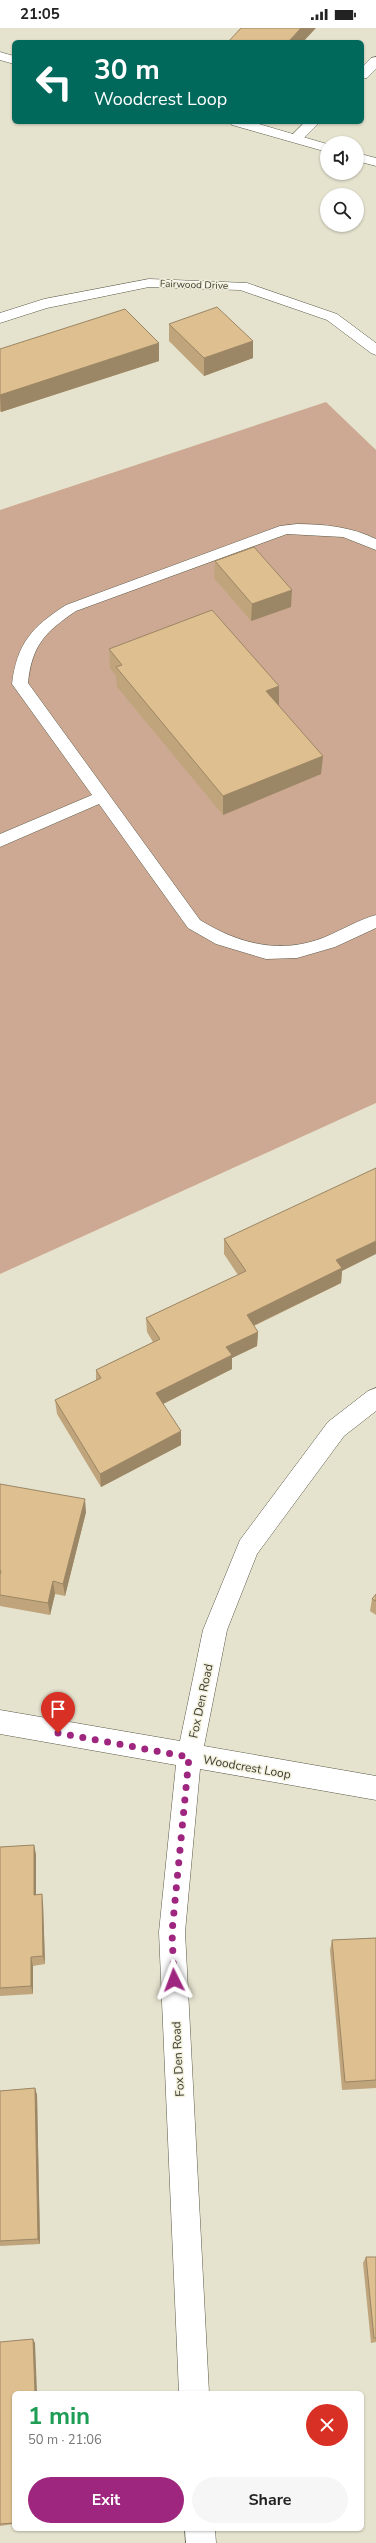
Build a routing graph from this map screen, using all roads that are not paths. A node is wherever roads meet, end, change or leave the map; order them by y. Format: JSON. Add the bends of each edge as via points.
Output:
{"nodes":[{"id":1,"x":0,"y":56,"type":"edge"},
{"id":2,"x":12,"y":59,"type":"edge"},
{"id":3,"x":376,"y":61,"type":"edge"},
{"id":4,"x":364,"y":73,"type":"edge"},
{"id":5,"x":244,"y":124,"type":"edge"},
{"id":6,"x":311,"y":124,"type":"edge"},
{"id":7,"x":296,"y":138,"type":"junction"},
{"id":8,"x":320,"y":146,"type":"edge"},
{"id":9,"x":364,"y":158,"type":"edge"},
{"id":10,"x":376,"y":162,"type":"edge"},
{"id":11,"x":0,"y":318,"type":"edge"},
{"id":12,"x":376,"y":350,"type":"edge"},
{"id":13,"x":376,"y":545,"type":"edge"},
{"id":14,"x":101,"y":797,"type":"junction"},
{"id":15,"x":0,"y":841,"type":"edge"},
{"id":16,"x":376,"y":921,"type":"edge"},
{"id":17,"x":376,"y":1398,"type":"edge"},
{"id":18,"x":0,"y":1722,"type":"edge"},
{"id":19,"x":189,"y":1757,"type":"junction"},
{"id":20,"x":376,"y":1788,"type":"edge"},
{"id":21,"x":194,"y":2391,"type":"edge"},
{"id":22,"x":200,"y":2531,"type":"edge"},
{"id":23,"x":201,"y":2543,"type":"edge"}],
"edges":[{"from":1,"to":2,"type":"street"},
{"from":3,"to":4,"type":"street"},
{"from":5,"to":7,"type":"street"},
{"from":6,"to":7,"type":"street"},
{"from":7,"to":8,"type":"street"},
{"from":9,"to":10,"type":"street"},
{"from":11,"to":12,"type":"street","name":"Fairwood Drive","via":[[44,304],[149,283],[242,286],[332,317]]},
{"from":13,"to":14,"type":"lane","via":[[340,532],[310,528],[285,529],[71,608],[51,621],[32,640],[22,662],[20,684]]},
{"from":14,"to":15,"type":"lane"},
{"from":14,"to":16,"type":"lane","via":[[194,924],[218,940],[248,950],[275,953],[313,948]]},
{"from":17,"to":19,"type":"street","name":"Fox Den Road","via":[[336,1429],[248,1548],[215,1630]]},
{"from":18,"to":19,"type":"street","name":"Woodcrest Loop"},
{"from":19,"to":20,"type":"street","name":"Woodcrest Loop"},
{"from":19,"to":21,"type":"street","name":"Fox Den Road","via":[[172,1932]]},
{"from":22,"to":23,"type":"street"}]}
